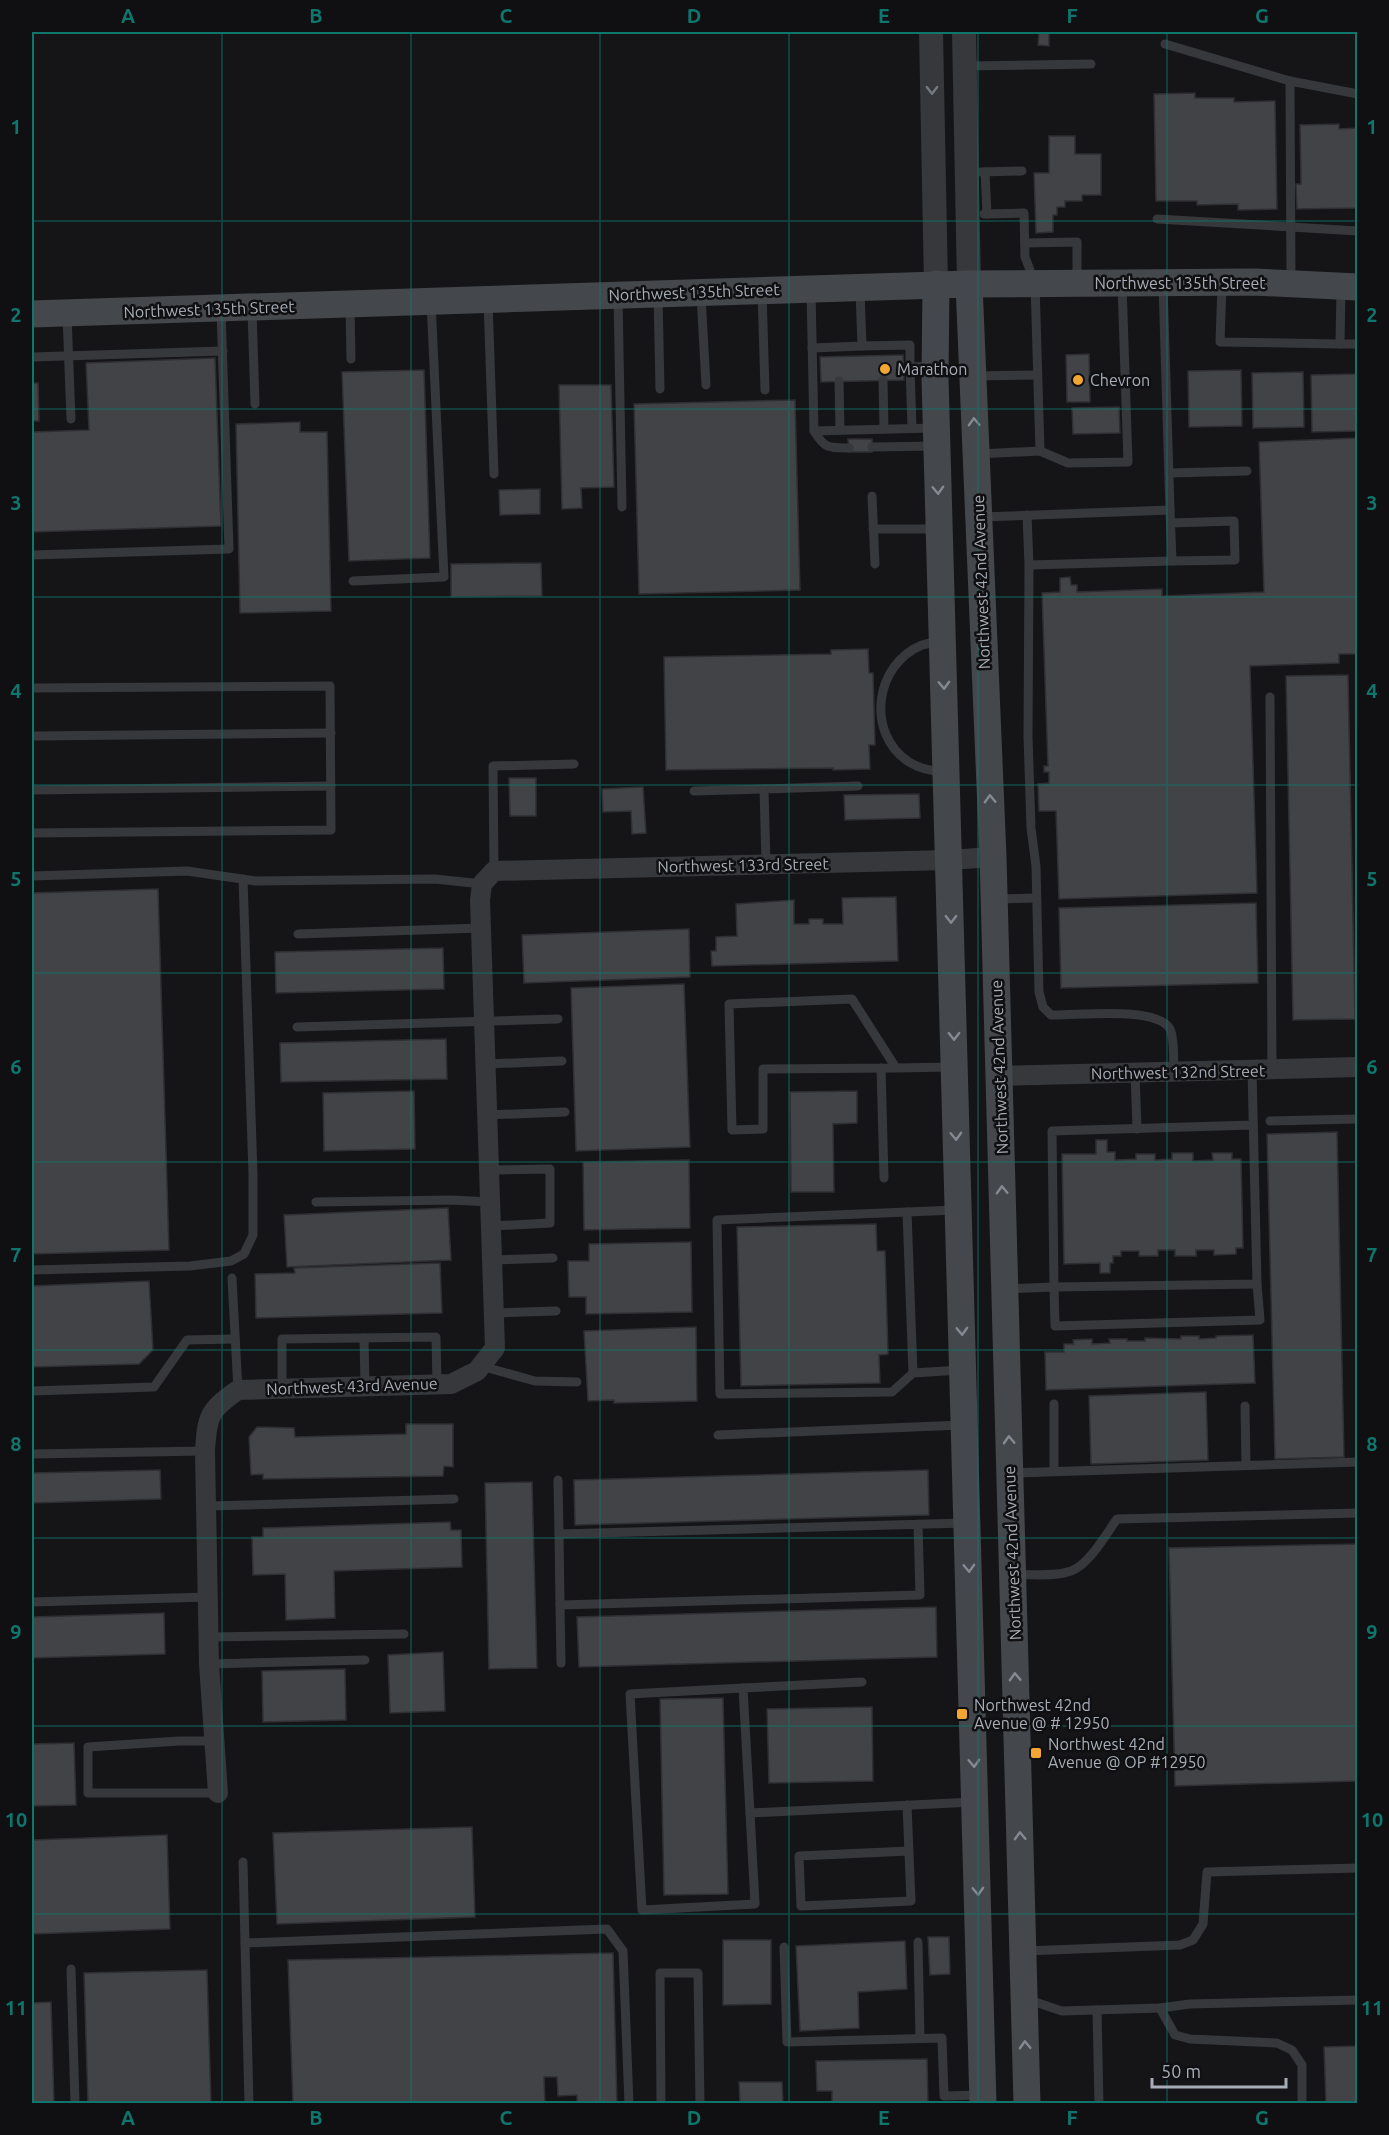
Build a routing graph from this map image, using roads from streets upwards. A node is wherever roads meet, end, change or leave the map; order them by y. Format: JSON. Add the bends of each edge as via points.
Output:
{"nodes":[{"id":1,"x":931,"y":32,"type":"edge"},
{"id":2,"x":964,"y":32,"type":"edge"},
{"id":3,"x":936,"y":284,"type":"junction"},
{"id":4,"x":969,"y":284,"type":"junction"},
{"id":5,"x":1349,"y":287,"type":"edge"},
{"id":6,"x":32,"y":314,"type":"edge"},
{"id":7,"x":993,"y":857,"type":"junction"},
{"id":8,"x":949,"y":860,"type":"junction"},
{"id":9,"x":488,"y":878,"type":"joint"},
{"id":10,"x":1358,"y":1067,"type":"edge"},
{"id":11,"x":955,"y":1072,"type":"junction"},
{"id":12,"x":999,"y":1076,"type":"junction"},
{"id":13,"x":218,"y":1793,"type":"road end"},
{"id":14,"x":1019,"y":1798,"type":"junction"},
{"id":15,"x":975,"y":1802,"type":"junction"},
{"id":16,"x":1024,"y":1998,"type":"junction"},
{"id":17,"x":981,"y":2000,"type":"junction"},
{"id":18,"x":983,"y":2099,"type":"edge"},
{"id":19,"x":1027,"y":2103,"type":"edge"}],
"edges":[{"from":1,"to":3,"type":"street","one_way":true},
{"from":2,"to":4,"type":"street","name":"Northwest 42nd Avenue","via":[[977,214]]},
{"from":3,"to":4,"type":"main road","name":"Northwest 135th Street"},
{"from":3,"to":6,"type":"main road","name":"Northwest 135th Street"},
{"from":3,"to":8,"type":"main road","one_way":true,"via":[[923,366],[939,529]]},
{"from":4,"to":5,"type":"main road","name":"Northwest 135th Street","via":[[1222,282]]},
{"from":7,"to":4,"type":"main road","name":"Northwest 42nd Avenue","one_way":true},
{"from":7,"to":8,"type":"street","name":"Northwest 133rd Street"},
{"from":7,"to":12,"type":"main road","name":"Northwest 42nd Avenue"},
{"from":8,"to":9,"type":"street","name":"Northwest 133rd Street","via":[[766,864]]},
{"from":8,"to":11,"type":"main road","one_way":true},
{"from":9,"to":13,"type":"street","name":"Northwest 43rd Avenue","via":[[480,900],[495,1348],[477,1371],[451,1384],[238,1390],[218,1403],[206,1423],[205,1451],[209,1664]]},
{"from":10,"to":12,"type":"street","name":"Northwest 132nd Street"},
{"from":11,"to":12,"type":"main road"},
{"from":11,"to":15,"type":"main road","one_way":true},
{"from":14,"to":12,"type":"main road","name":"Northwest 42nd Avenue","one_way":true},
{"from":14,"to":15,"type":"main road"},
{"from":16,"to":14,"type":"main road","name":"Northwest 42nd Avenue","one_way":true},
{"from":15,"to":17,"type":"main road","one_way":true},
{"from":16,"to":17,"type":"main road"},
{"from":19,"to":16,"type":"main road","name":"Northwest 42nd Avenue","one_way":true},
{"from":17,"to":18,"type":"main road"}]}
